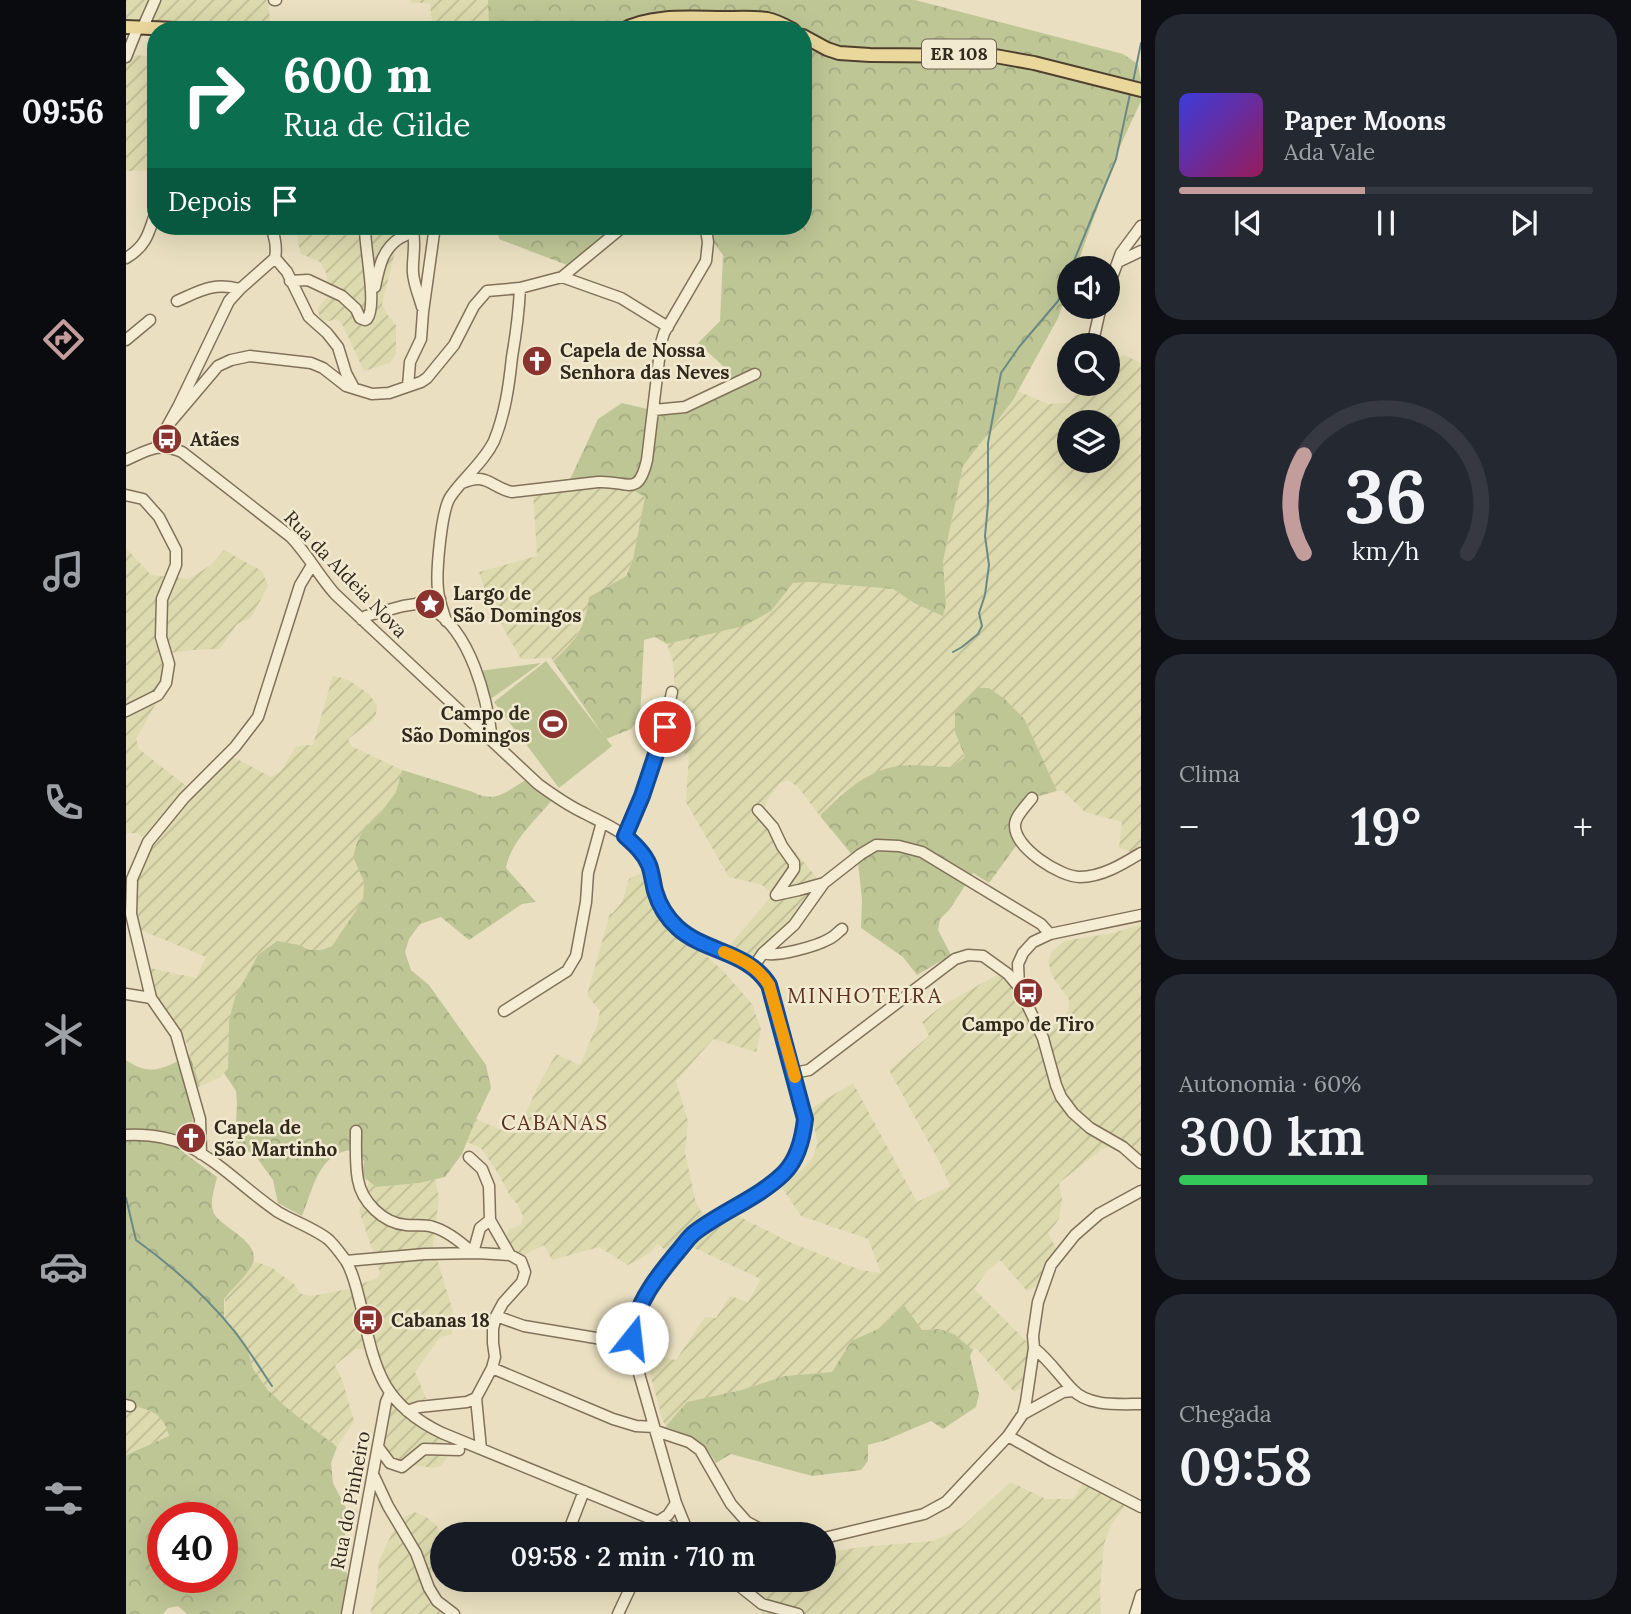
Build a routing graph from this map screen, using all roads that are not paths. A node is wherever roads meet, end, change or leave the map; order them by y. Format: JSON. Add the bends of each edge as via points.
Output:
{"nodes":[{"id":1,"x":155,"y":0,"type":"edge"},
{"id":2,"x":647,"y":21,"type":"edge"},
{"id":3,"x":772,"y":21,"type":"edge"},
{"id":4,"x":136,"y":27,"type":"edge"},
{"id":5,"x":812,"y":41,"type":"edge"},
{"id":6,"x":126,"y":57,"type":"edge"},
{"id":7,"x":1141,"y":90,"type":"edge"},
{"id":8,"x":1141,"y":226,"type":"edge"},
{"id":9,"x":148,"y":235,"type":"edge"},
{"id":10,"x":273,"y":235,"type":"edge"},
{"id":11,"x":366,"y":235,"type":"edge"},
{"id":12,"x":406,"y":235,"type":"edge"},
{"id":13,"x":416,"y":235,"type":"edge"},
{"id":14,"x":434,"y":235,"type":"edge"},
{"id":15,"x":613,"y":235,"type":"edge"},
{"id":16,"x":707,"y":235,"type":"edge"},
{"id":17,"x":1141,"y":251,"type":"edge"},
{"id":18,"x":1120,"y":256,"type":"edge"},
{"id":19,"x":126,"y":258,"type":"edge"},
{"id":20,"x":275,"y":258,"type":"junction"},
{"id":21,"x":1120,"y":261,"type":"edge"},
{"id":22,"x":562,"y":277,"type":"junction"},
{"id":23,"x":290,"y":281,"type":"junction"},
{"id":24,"x":520,"y":288,"type":"junction"},
{"id":25,"x":240,"y":289,"type":"junction"},
{"id":26,"x":370,"y":301,"type":"junction"},
{"id":27,"x":177,"y":302,"type":"dead end"},
{"id":28,"x":423,"y":312,"type":"junction"},
{"id":29,"x":150,"y":320,"type":"dead end"},
{"id":30,"x":668,"y":327,"type":"junction"},
{"id":31,"x":126,"y":340,"type":"edge"},
{"id":32,"x":755,"y":374,"type":"dead end"},
{"id":33,"x":408,"y":386,"type":"junction"},
{"id":34,"x":354,"y":388,"type":"junction"},
{"id":35,"x":654,"y":410,"type":"junction"},
{"id":36,"x":168,"y":425,"type":"junction"},
{"id":37,"x":156,"y":447,"type":"junction"},
{"id":38,"x":126,"y":460,"type":"edge"},
{"id":39,"x":462,"y":483,"type":"junction"},
{"id":40,"x":126,"y":495,"type":"edge"},
{"id":41,"x":312,"y":565,"type":"junction"},
{"id":42,"x":435,"y":601,"type":"junction"},
{"id":43,"x":362,"y":620,"type":"junction"},
{"id":44,"x":672,"y":692,"type":"dead end"},
{"id":45,"x":126,"y":711,"type":"edge"},
{"id":46,"x":492,"y":740,"type":"junction"},
{"id":47,"x":1032,"y":798,"type":"dead end"},
{"id":48,"x":758,"y":810,"type":"dead end"},
{"id":49,"x":602,"y":822,"type":"junction"},
{"id":50,"x":625,"y":836,"type":"junction"},
{"id":51,"x":1141,"y":853,"type":"edge"},
{"id":52,"x":824,"y":883,"type":"junction"},
{"id":53,"x":1141,"y":915,"type":"edge"},
{"id":54,"x":842,"y":929,"type":"dead end"},
{"id":55,"x":1050,"y":933,"type":"junction"},
{"id":56,"x":763,"y":953,"type":"junction"},
{"id":57,"x":754,"y":966,"type":"junction"},
{"id":58,"x":1019,"y":987,"type":"junction"},
{"id":59,"x":126,"y":994,"type":"edge"},
{"id":60,"x":151,"y":998,"type":"junction"},
{"id":61,"x":504,"y":1011,"type":"dead end"},
{"id":62,"x":794,"y":1073,"type":"junction"},
{"id":63,"x":356,"y":1131,"type":"dead end"},
{"id":64,"x":126,"y":1135,"type":"edge"},
{"id":65,"x":201,"y":1154,"type":"junction"},
{"id":66,"x":470,"y":1157,"type":"dead end"},
{"id":67,"x":1141,"y":1163,"type":"edge"},
{"id":68,"x":1141,"y":1191,"type":"edge"},
{"id":69,"x":490,"y":1220,"type":"junction"},
{"id":70,"x":473,"y":1253,"type":"junction"},
{"id":71,"x":510,"y":1255,"type":"junction"},
{"id":72,"x":346,"y":1261,"type":"junction"},
{"id":73,"x":496,"y":1316,"type":"junction"},
{"id":74,"x":632,"y":1338,"type":"junction"},
{"id":75,"x":1034,"y":1348,"type":"junction"},
{"id":76,"x":492,"y":1368,"type":"junction"},
{"id":77,"x":1074,"y":1391,"type":"junction"},
{"id":78,"x":390,"y":1394,"type":"junction"},
{"id":79,"x":476,"y":1398,"type":"junction"},
{"id":80,"x":1141,"y":1404,"type":"edge"},
{"id":81,"x":407,"y":1411,"type":"junction"},
{"id":82,"x":1023,"y":1414,"type":"junction"},
{"id":83,"x":655,"y":1429,"type":"junction"},
{"id":84,"x":1008,"y":1436,"type":"junction"},
{"id":85,"x":378,"y":1447,"type":"junction"},
{"id":86,"x":481,"y":1448,"type":"junction"},
{"id":87,"x":459,"y":1450,"type":"dead end"},
{"id":88,"x":373,"y":1474,"type":"junction"},
{"id":89,"x":584,"y":1491,"type":"junction"},
{"id":90,"x":676,"y":1503,"type":"junction"},
{"id":91,"x":1141,"y":1507,"type":"edge"},
{"id":92,"x":659,"y":1521,"type":"joint"},
{"id":93,"x":571,"y":1522,"type":"edge"},
{"id":94,"x":684,"y":1522,"type":"edge"},
{"id":95,"x":747,"y":1522,"type":"edge"},
{"id":96,"x":836,"y":1535,"type":"edge"},
{"id":97,"x":628,"y":1592,"type":"edge"},
{"id":98,"x":747,"y":1592,"type":"edge"},
{"id":99,"x":1141,"y":1595,"type":"edge"},
{"id":100,"x":347,"y":1614,"type":"edge"},
{"id":101,"x":454,"y":1614,"type":"edge"},
{"id":102,"x":618,"y":1614,"type":"edge"},
{"id":103,"x":798,"y":1614,"type":"edge"},
{"id":104,"x":1135,"y":1614,"type":"edge"}],
"edges":[{"from":1,"to":4,"type":"street"},
{"from":2,"to":3,"type":"main road"},
{"from":4,"to":6,"type":"street"},
{"from":5,"to":7,"type":"main road","number":"ER 108","via":[[839,53],[995,56]]},
{"from":8,"to":18,"type":"street"},
{"from":9,"to":19,"type":"street"},
{"from":10,"to":20,"type":"street"},
{"from":11,"to":26,"type":"street"},
{"from":12,"to":26,"type":"street","via":[[385,252]]},
{"from":13,"to":28,"type":"street","via":[[414,282]]},
{"from":14,"to":28,"type":"street"},
{"from":15,"to":22,"type":"street"},
{"from":16,"to":30,"type":"street","via":[[706,261]]},
{"from":17,"to":21,"type":"street"},
{"from":20,"to":23,"type":"street"},
{"from":20,"to":25,"type":"street"},
{"from":22,"to":24,"type":"street"},
{"from":22,"to":30,"type":"street","via":[[621,298]]},
{"from":23,"to":26,"type":"street","via":[[308,280],[342,296],[365,320],[371,314]]},
{"from":23,"to":34,"type":"street","via":[[309,317],[338,347]]},
{"from":24,"to":33,"type":"street","via":[[487,291],[434,370]]},
{"from":24,"to":39,"type":"street","via":[[502,416],[490,449]]},
{"from":25,"to":27,"type":"street","via":[[213,286]]},
{"from":25,"to":36,"type":"street","via":[[229,301]]},
{"from":28,"to":33,"type":"street"},
{"from":29,"to":31,"type":"street"},
{"from":30,"to":35,"type":"street","via":[[659,357]]},
{"from":32,"to":35,"type":"street","via":[[685,407]]},
{"from":33,"to":34,"type":"street","via":[[376,394]]},
{"from":34,"to":36,"type":"street","via":[[318,365],[244,357],[218,366]]},
{"from":35,"to":39,"type":"street","via":[[645,470],[635,484],[608,481],[512,492],[487,480]]},
{"from":36,"to":37,"type":"street"},
{"from":37,"to":38,"type":"street"},
{"from":37,"to":41,"type":"street","name":"Rua da Aldeia Nova","via":[[182,452],[291,537]]},
{"from":39,"to":42,"type":"street","via":[[449,497],[442,517]]},
{"from":40,"to":45,"type":"street","via":[[143,499],[159,517],[176,550],[176,565],[162,599],[161,637],[169,664],[166,682],[158,695]]},
{"from":41,"to":43,"type":"street","name":"Rua da Aldeia Nova"},
{"from":41,"to":60,"type":"street","via":[[300,585],[258,717],[148,842],[132,879],[131,914]]},
{"from":42,"to":43,"type":"street"},
{"from":42,"to":46,"type":"street","via":[[473,663]]},
{"from":43,"to":46,"type":"street","name":"Rua da Aldeia Nova"},
{"from":44,"to":50,"type":"street","via":[[656,755]]},
{"from":46,"to":49,"type":"street","name":"Rua da Aldeia Nova","via":[[538,784]]},
{"from":47,"to":51,"type":"street","via":[[1014,829],[1029,851],[1056,869],[1081,877],[1092,875]]},
{"from":48,"to":52,"type":"street","via":[[794,863],[776,895]]},
{"from":49,"to":50,"type":"street","name":"Rua da Aldeia Nova"},
{"from":49,"to":61,"type":"street","via":[[588,873],[576,956],[567,971]]},
{"from":50,"to":57,"type":"street","name":"Rua da Aldeia Nova","via":[[643,854],[661,907],[675,926],[697,942]]},
{"from":52,"to":55,"type":"street","via":[[876,845],[899,846],[922,852]]},
{"from":52,"to":56,"type":"street","via":[[793,925]]},
{"from":53,"to":55,"type":"street"},
{"from":54,"to":56,"type":"street","via":[[829,939],[799,949],[769,956]]},
{"from":55,"to":58,"type":"street","via":[[1023,953],[1018,964]]},
{"from":56,"to":57,"type":"street"},
{"from":57,"to":62,"type":"street","via":[[769,985]]},
{"from":58,"to":62,"type":"street","via":[[983,956],[955,959],[809,1070]]},
{"from":58,"to":67,"type":"street","via":[[1043,1038],[1061,1097],[1090,1128]]},
{"from":59,"to":60,"type":"street"},
{"from":60,"to":65,"type":"street","via":[[176,1034],[200,1119]]},
{"from":62,"to":74,"type":"street","via":[[805,1119],[803,1138],[786,1171],[692,1234],[650,1288]]},
{"from":63,"to":70,"type":"street","via":[[358,1181],[373,1209],[390,1222],[435,1227]]},
{"from":64,"to":65,"type":"street","via":[[149,1134]]},
{"from":65,"to":72,"type":"street","via":[[280,1213],[328,1240]]},
{"from":66,"to":69,"type":"street","via":[[489,1186]]},
{"from":68,"to":75,"type":"street","via":[[1099,1214],[1051,1265],[1038,1302]]},
{"from":69,"to":70,"type":"street","via":[[480,1228]]},
{"from":69,"to":71,"type":"street"},
{"from":70,"to":71,"type":"street"},
{"from":70,"to":72,"type":"street"},
{"from":71,"to":73,"type":"street","via":[[521,1261],[525,1272]]},
{"from":72,"to":78,"type":"street","via":[[377,1370]]},
{"from":73,"to":74,"type":"street","via":[[524,1326],[608,1340]]},
{"from":73,"to":76,"type":"street"},
{"from":74,"to":83,"type":"street"},
{"from":75,"to":77,"type":"street"},
{"from":75,"to":82,"type":"street"},
{"from":76,"to":79,"type":"street"},
{"from":76,"to":83,"type":"street","via":[[612,1419]]},
{"from":77,"to":80,"type":"street","via":[[1099,1402]]},
{"from":77,"to":82,"type":"street","via":[[1063,1392]]},
{"from":78,"to":81,"type":"street"},
{"from":78,"to":85,"type":"street","name":"Rua do Pinheiro"},
{"from":79,"to":81,"type":"street"},
{"from":79,"to":86,"type":"street"},
{"from":81,"to":86,"type":"street","via":[[432,1428]]},
{"from":82,"to":84,"type":"street"},
{"from":83,"to":90,"type":"street"},
{"from":83,"to":95,"type":"street","via":[[700,1450],[731,1504]]},
{"from":84,"to":91,"type":"street"},
{"from":84,"to":96,"type":"street","via":[[946,1502],[924,1514]]},
{"from":85,"to":87,"type":"street","via":[[390,1463],[402,1467],[424,1449]]},
{"from":85,"to":88,"type":"street","name":"Rua do Pinheiro"},
{"from":86,"to":89,"type":"street"},
{"from":88,"to":100,"type":"street","name":"Rua do Pinheiro"},
{"from":88,"to":101,"type":"street","via":[[436,1601]]},
{"from":89,"to":92,"type":"street"},
{"from":89,"to":93,"type":"street"},
{"from":90,"to":92,"type":"street"},
{"from":90,"to":94,"type":"street"},
{"from":97,"to":102,"type":"street"},
{"from":98,"to":103,"type":"street","via":[[762,1604]]},
{"from":99,"to":104,"type":"street"}]}
